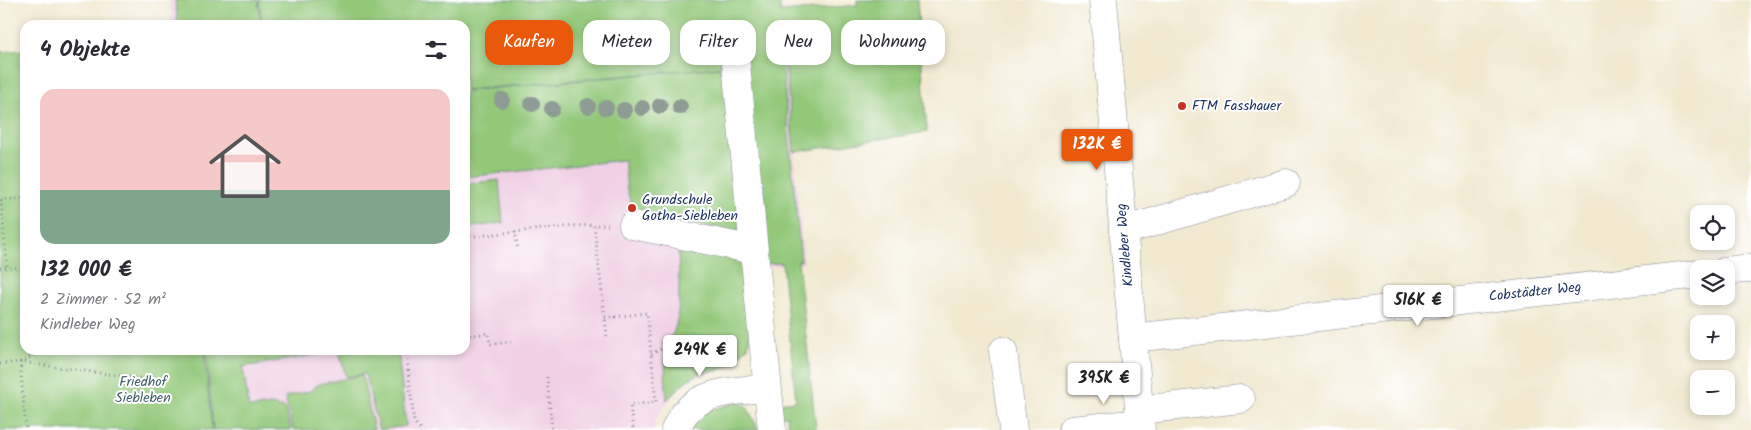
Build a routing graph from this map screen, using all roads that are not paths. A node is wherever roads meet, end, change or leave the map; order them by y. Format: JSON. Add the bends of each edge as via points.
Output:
{"nodes":[{"id":1,"x":1103,"y":0,"type":"edge"},
{"id":2,"x":736,"y":65,"type":"edge"},
{"id":3,"x":1286,"y":182,"type":"dead end"},
{"id":4,"x":633,"y":225,"type":"road end"},
{"id":5,"x":1124,"y":231,"type":"junction"},
{"id":6,"x":754,"y":250,"type":"junction"},
{"id":7,"x":1751,"y":268,"type":"edge"},
{"id":8,"x":1735,"y":270,"type":"edge"},
{"id":9,"x":1690,"y":275,"type":"edge"},
{"id":10,"x":1133,"y":338,"type":"junction"},
{"id":11,"x":1003,"y":351,"type":"dead end"},
{"id":12,"x":767,"y":388,"type":"junction"},
{"id":13,"x":1241,"y":399,"type":"dead end"},
{"id":14,"x":1140,"y":421,"type":"edge"},
{"id":15,"x":675,"y":430,"type":"edge"},
{"id":16,"x":772,"y":430,"type":"edge"},
{"id":17,"x":1013,"y":430,"type":"edge"},
{"id":18,"x":1072,"y":430,"type":"edge"}],
"edges":[{"from":1,"to":5,"type":"street","name":"Kindleber Weg"},
{"from":2,"to":6,"type":"street"},
{"from":3,"to":5,"type":"street"},
{"from":4,"to":6,"type":"street"},
{"from":5,"to":10,"type":"street","name":"Kindleber Weg"},
{"from":6,"to":12,"type":"street"},
{"from":7,"to":8,"type":"street"},
{"from":9,"to":10,"type":"street","name":"Cobstädter Weg"},
{"from":10,"to":14,"type":"street","name":"Kindleber Weg"},
{"from":11,"to":17,"type":"street"},
{"from":12,"to":15,"type":"street","via":[[715,394],[701,399],[680,418]]},
{"from":12,"to":16,"type":"street"},
{"from":13,"to":14,"type":"street"},
{"from":14,"to":18,"type":"street"}]}
